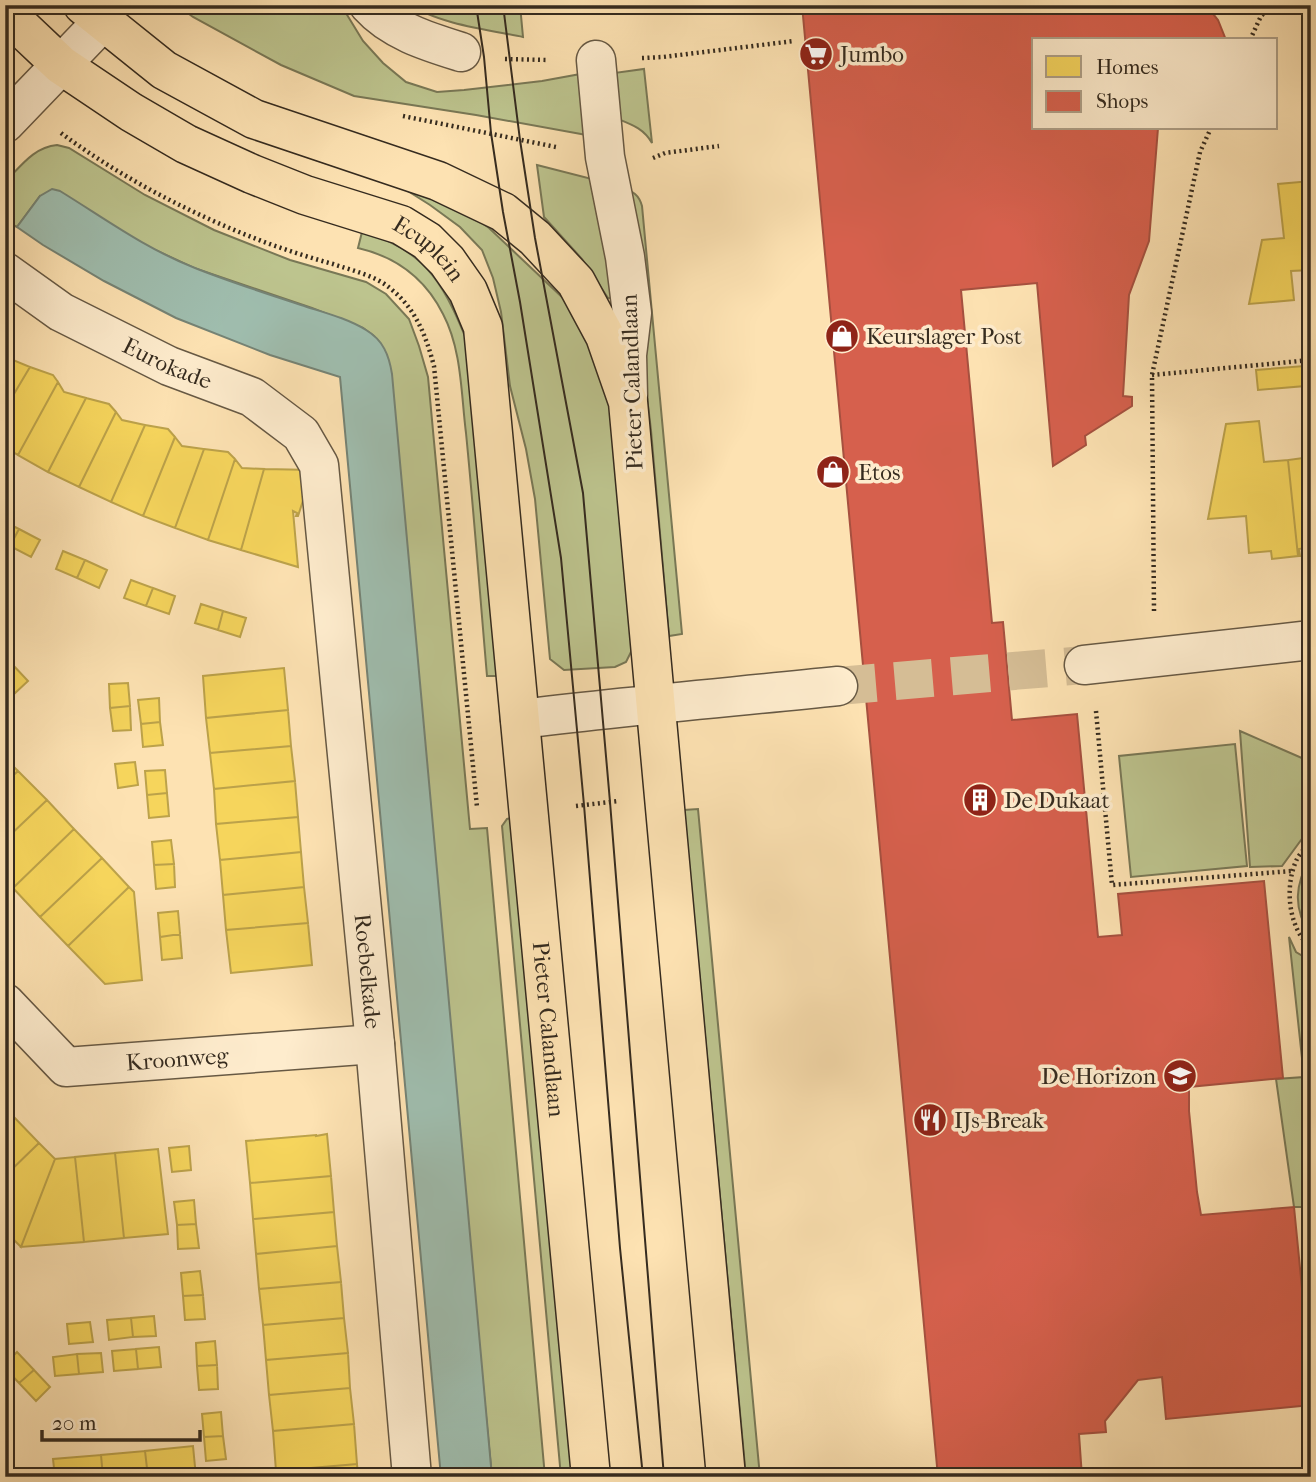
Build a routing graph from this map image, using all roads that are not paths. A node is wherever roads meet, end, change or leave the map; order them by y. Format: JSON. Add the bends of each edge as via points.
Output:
{"nodes":[{"id":1,"x":376,"y":9,"type":"edge"},
{"id":2,"x":5,"y":12,"type":"edge"},
{"id":3,"x":93,"y":13,"type":"edge"},
{"id":4,"x":461,"y":52,"type":"dead end"},
{"id":5,"x":596,"y":60,"type":"dead end"},
{"id":6,"x":61,"y":65,"type":"junction"},
{"id":7,"x":15,"y":113,"type":"edge"},
{"id":8,"x":5,"y":272,"type":"edge"},
{"id":9,"x":628,"y":402,"type":"junction"},
{"id":10,"x":319,"y":465,"type":"joint"},
{"id":11,"x":1311,"y":640,"type":"edge"},
{"id":12,"x":1088,"y":665,"type":"tunnel mouth"},
{"id":13,"x":838,"y":686,"type":"tunnel mouth"},
{"id":14,"x":656,"y":705,"type":"junction"},
{"id":15,"x":520,"y":719,"type":"junction"},
{"id":16,"x":5,"y":1003,"type":"edge"},
{"id":17,"x":375,"y":1044,"type":"junction"},
{"id":18,"x":412,"y":1477,"type":"edge"},
{"id":19,"x":591,"y":1477,"type":"edge"},
{"id":20,"x":726,"y":1477,"type":"edge"}],
"edges":[{"from":1,"to":4,"type":"street","via":[[424,41]]},
{"from":2,"to":6,"type":"main road","name":"Ecuplein"},
{"from":3,"to":6,"type":"street"},
{"from":3,"to":9,"type":"main road","via":[[164,70],[254,119],[438,181],[503,212],[536,238],[576,282],[605,336]]},
{"from":5,"to":9,"type":"street","name":"Pieter Calandlaan","via":[[605,157],[632,313]]},
{"from":6,"to":7,"type":"street"},
{"from":6,"to":15,"type":"main road","name":"Ecuplein","via":[[187,144],[305,195],[401,225],[447,261],[468,291],[483,327]]},
{"from":8,"to":10,"type":"street","name":"Eurokade","via":[[61,312],[169,366],[252,397],[301,433]]},
{"from":9,"to":14,"type":"main road","name":"Pieter Calandlaan"},
{"from":10,"to":17,"type":"street","name":"Roebelkade"},
{"from":11,"to":12,"type":"street"},
{"from":13,"to":14,"type":"street"},
{"from":14,"to":15,"type":"street"},
{"from":14,"to":20,"type":"main road","name":"Pieter Calandlaan"},
{"from":15,"to":19,"type":"main road","name":"Pieter Calandlaan"},
{"from":16,"to":17,"type":"street","name":"Kroonweg","via":[[66,1067]]},
{"from":17,"to":18,"type":"street","name":"Roebelkade"}]}
